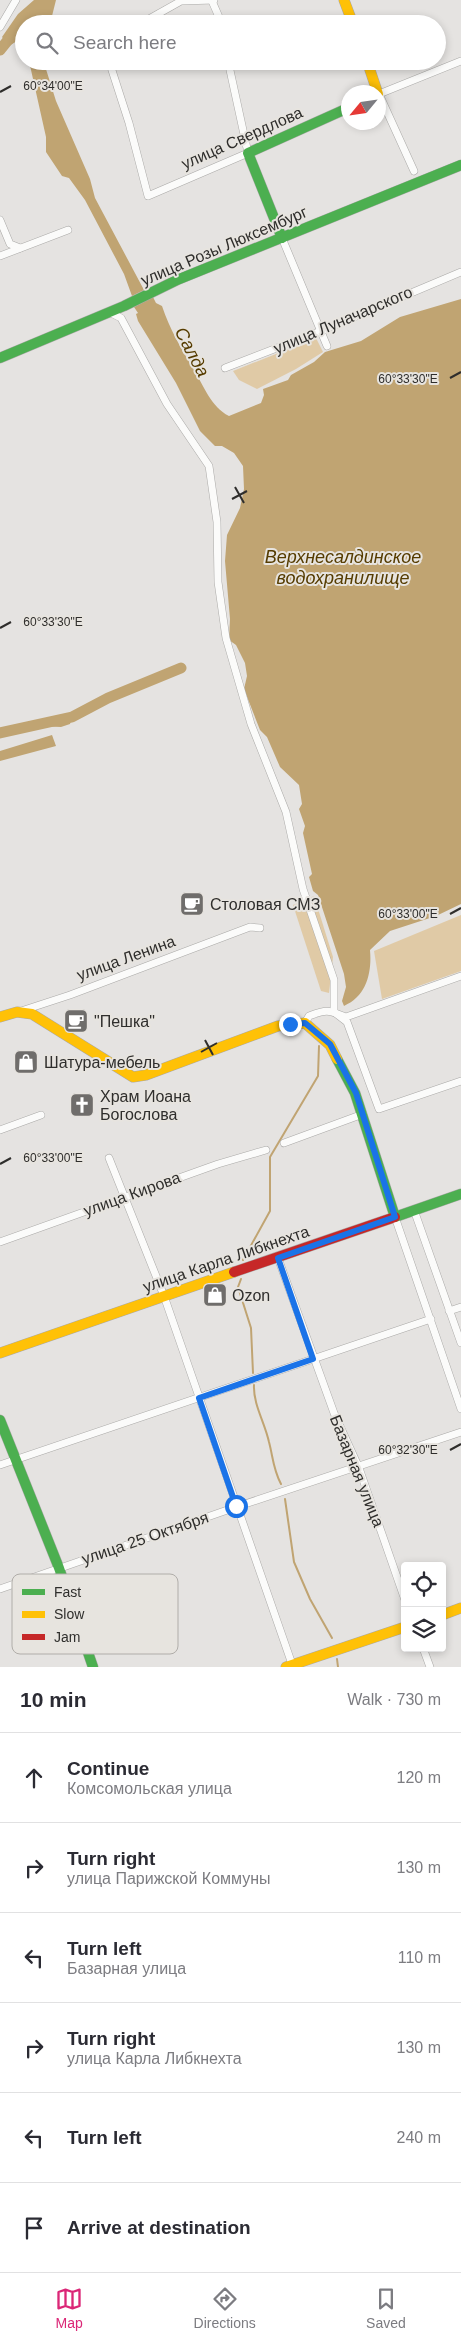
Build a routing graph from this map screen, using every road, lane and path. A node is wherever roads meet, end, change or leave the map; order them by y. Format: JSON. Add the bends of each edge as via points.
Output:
{"nodes":[{"id":1,"x":16,"y":0,"type":"edge"},
{"id":2,"x":181,"y":0,"type":"edge"},
{"id":3,"x":213,"y":0,"type":"edge"},
{"id":4,"x":344,"y":0,"type":"edge"},
{"id":5,"x":155,"y":15,"type":"edge"},
{"id":6,"x":219,"y":15,"type":"edge"},
{"id":7,"x":350,"y":15,"type":"edge"},
{"id":8,"x":0,"y":27,"type":"edge"},
{"id":9,"x":461,"y":61,"type":"edge"},
{"id":10,"x":446,"y":67,"type":"edge"},
{"id":11,"x":112,"y":70,"type":"edge"},
{"id":12,"x":230,"y":70,"type":"edge"},
{"id":13,"x":370,"y":70,"type":"edge"},
{"id":14,"x":439,"y":70,"type":"edge"},
{"id":15,"x":376,"y":85,"type":"edge"},
{"id":16,"x":386,"y":91,"type":"edge"},
{"id":17,"x":386,"y":109,"type":"edge"},
{"id":18,"x":341,"y":111,"type":"edge"},
{"id":19,"x":248,"y":153,"type":"junction"},
{"id":20,"x":461,"y":165,"type":"edge"},
{"id":21,"x":414,"y":171,"type":"dead end"},
{"id":22,"x":0,"y":220,"type":"edge"},
{"id":23,"x":68,"y":230,"type":"dead end"},
{"id":24,"x":282,"y":238,"type":"junction"},
{"id":25,"x":20,"y":248,"type":"junction"},
{"id":26,"x":0,"y":256,"type":"edge"},
{"id":27,"x":461,"y":272,"type":"edge"},
{"id":28,"x":110,"y":312,"type":"junction"},
{"id":29,"x":321,"y":331,"type":"junction"},
{"id":30,"x":327,"y":346,"type":"dead end"},
{"id":31,"x":0,"y":358,"type":"edge"},
{"id":32,"x":225,"y":368,"type":"dead end"},
{"id":33,"x":260,"y":928,"type":"dead end"},
{"id":34,"x":461,"y":976,"type":"edge"},
{"id":35,"x":17,"y":1012,"type":"junction"},
{"id":36,"x":334,"y":1012,"type":"junction"},
{"id":37,"x":0,"y":1016,"type":"edge"},
{"id":38,"x":305,"y":1023,"type":"junction"},
{"id":39,"x":461,"y":1081,"type":"edge"},
{"id":40,"x":363,"y":1114,"type":"junction"},
{"id":41,"x":41,"y":1115,"type":"dead end"},
{"id":42,"x":0,"y":1130,"type":"edge"},
{"id":43,"x":284,"y":1143,"type":"dead end"},
{"id":44,"x":266,"y":1150,"type":"dead end"},
{"id":45,"x":109,"y":1158,"type":"dead end"},
{"id":46,"x":461,"y":1194,"type":"edge"},
{"id":47,"x":126,"y":1196,"type":"junction"},
{"id":48,"x":414,"y":1210,"type":"junction"},
{"id":49,"x":395,"y":1217,"type":"junction"},
{"id":50,"x":0,"y":1242,"type":"edge"},
{"id":51,"x":278,"y":1258,"type":"junction"},
{"id":52,"x":164,"y":1296,"type":"junction"},
{"id":53,"x":461,"y":1307,"type":"edge"},
{"id":54,"x":449,"y":1311,"type":"junction"},
{"id":55,"x":431,"y":1319,"type":"junction"},
{"id":56,"x":461,"y":1343,"type":"edge"},
{"id":57,"x":0,"y":1353,"type":"edge"},
{"id":58,"x":313,"y":1359,"type":"junction"},
{"id":59,"x":199,"y":1398,"type":"junction"},
{"id":60,"x":461,"y":1409,"type":"edge"},
{"id":61,"x":0,"y":1420,"type":"edge"},
{"id":62,"x":461,"y":1432,"type":"edge"},
{"id":63,"x":17,"y":1459,"type":"junction"},
{"id":64,"x":0,"y":1465,"type":"edge"},
{"id":65,"x":358,"y":1468,"type":"junction"},
{"id":66,"x":236,"y":1506,"type":"junction"},
{"id":67,"x":59,"y":1568,"type":"junction"},
{"id":68,"x":41,"y":1574,"type":"edge"},
{"id":69,"x":61,"y":1574,"type":"edge"},
{"id":70,"x":12,"y":1584,"type":"edge"},
{"id":71,"x":0,"y":1588,"type":"edge"},
{"id":72,"x":401,"y":1589,"type":"edge"},
{"id":73,"x":461,"y":1608,"type":"edge"},
{"id":74,"x":446,"y":1614,"type":"edge"},
{"id":75,"x":401,"y":1628,"type":"edge"},
{"id":76,"x":424,"y":1652,"type":"edge"},
{"id":77,"x":89,"y":1654,"type":"edge"},
{"id":78,"x":290,"y":1666,"type":"edge"},
{"id":79,"x":93,"y":1667,"type":"edge"},
{"id":80,"x":430,"y":1667,"type":"edge"}],
"edges":[{"from":1,"to":8,"type":"street"},
{"from":2,"to":3,"type":"street"},
{"from":2,"to":5,"type":"street"},
{"from":3,"to":6,"type":"street"},
{"from":4,"to":7,"type":"main road"},
{"from":9,"to":10,"type":"street"},
{"from":11,"to":19,"type":"street","name":"улица Свердлова","via":[[148,196]]},
{"from":12,"to":19,"type":"street"},
{"from":13,"to":15,"type":"main road"},
{"from":14,"to":16,"type":"street"},
{"from":17,"to":21,"type":"street"},
{"from":18,"to":19,"type":"main road","name":"улица Свердлова"},
{"from":19,"to":24,"type":"main road"},
{"from":20,"to":24,"type":"main road","name":"улица Розы Люксембург"},
{"from":22,"to":25,"type":"street","via":[[10,244]]},
{"from":23,"to":25,"type":"street"},
{"from":24,"to":28,"type":"main road","name":"улица Розы Люксембург"},
{"from":24,"to":29,"type":"street"},
{"from":25,"to":26,"type":"street"},
{"from":27,"to":29,"type":"street","name":"улица Луначарского"},
{"from":28,"to":31,"type":"main road","name":"улица Розы Люксембург"},
{"from":28,"to":36,"type":"street","via":[[121,318],[167,404],[209,466],[226,638],[251,724],[286,812],[303,889],[334,980]]},
{"from":29,"to":30,"type":"street"},
{"from":29,"to":32,"type":"street","name":"улица Луначарского"},
{"from":33,"to":35,"type":"street","name":"улица Ленина","via":[[250,926]]},
{"from":34,"to":36,"type":"street","via":[[346,1017]]},
{"from":35,"to":37,"type":"main road","name":"улица Ленина"},
{"from":35,"to":38,"type":"main road","via":[[32,1014],[133,1076],[146,1075],[278,1026]]},
{"from":36,"to":38,"type":"street","via":[[329,1010],[309,1016]]},
{"from":36,"to":39,"type":"street","via":[[347,1022],[379,1109]]},
{"from":38,"to":40,"type":"main road","via":[[330,1044],[356,1093]]},
{"from":40,"to":43,"type":"street"},
{"from":40,"to":49,"type":"main road"},
{"from":41,"to":42,"type":"street"},
{"from":44,"to":47,"type":"street","name":"улица Кирова"},
{"from":45,"to":47,"type":"street"},
{"from":46,"to":48,"type":"main road","name":"улица Карла Либкнехта"},
{"from":47,"to":50,"type":"street","name":"улица Кирова"},
{"from":47,"to":52,"type":"street"},
{"from":48,"to":49,"type":"main road","name":"улица Карла Либкнехта"},
{"from":48,"to":54,"type":"street"},
{"from":49,"to":51,"type":"main road","name":"улица Карла Либкнехта"},
{"from":49,"to":55,"type":"street"},
{"from":51,"to":52,"type":"main road","name":"улица Карла Либкнехта"},
{"from":51,"to":58,"type":"street","name":"Базарная улица"},
{"from":52,"to":57,"type":"main road","name":"улица Карла Либкнехта"},
{"from":52,"to":59,"type":"street"},
{"from":53,"to":54,"type":"street"},
{"from":54,"to":56,"type":"street"},
{"from":55,"to":58,"type":"street"},
{"from":55,"to":60,"type":"street"},
{"from":58,"to":59,"type":"street"},
{"from":58,"to":65,"type":"street","name":"Базарная улица"},
{"from":59,"to":63,"type":"street"},
{"from":59,"to":66,"type":"street"},
{"from":61,"to":63,"type":"main road"},
{"from":62,"to":65,"type":"street","name":"улица 25 Октября"},
{"from":63,"to":64,"type":"street"},
{"from":63,"to":67,"type":"main road"},
{"from":65,"to":66,"type":"street","name":"улица 25 Октября"},
{"from":65,"to":72,"type":"street","name":"Базарная улица"},
{"from":66,"to":67,"type":"street","name":"улица 25 Октября"},
{"from":66,"to":78,"type":"street"},
{"from":67,"to":68,"type":"street","name":"улица 25 Октября"},
{"from":67,"to":69,"type":"main road"},
{"from":70,"to":71,"type":"street","name":"улица 25 Октября"},
{"from":73,"to":74,"type":"main road"},
{"from":75,"to":78,"type":"main road"},
{"from":76,"to":80,"type":"street"},
{"from":77,"to":79,"type":"main road"}]}
